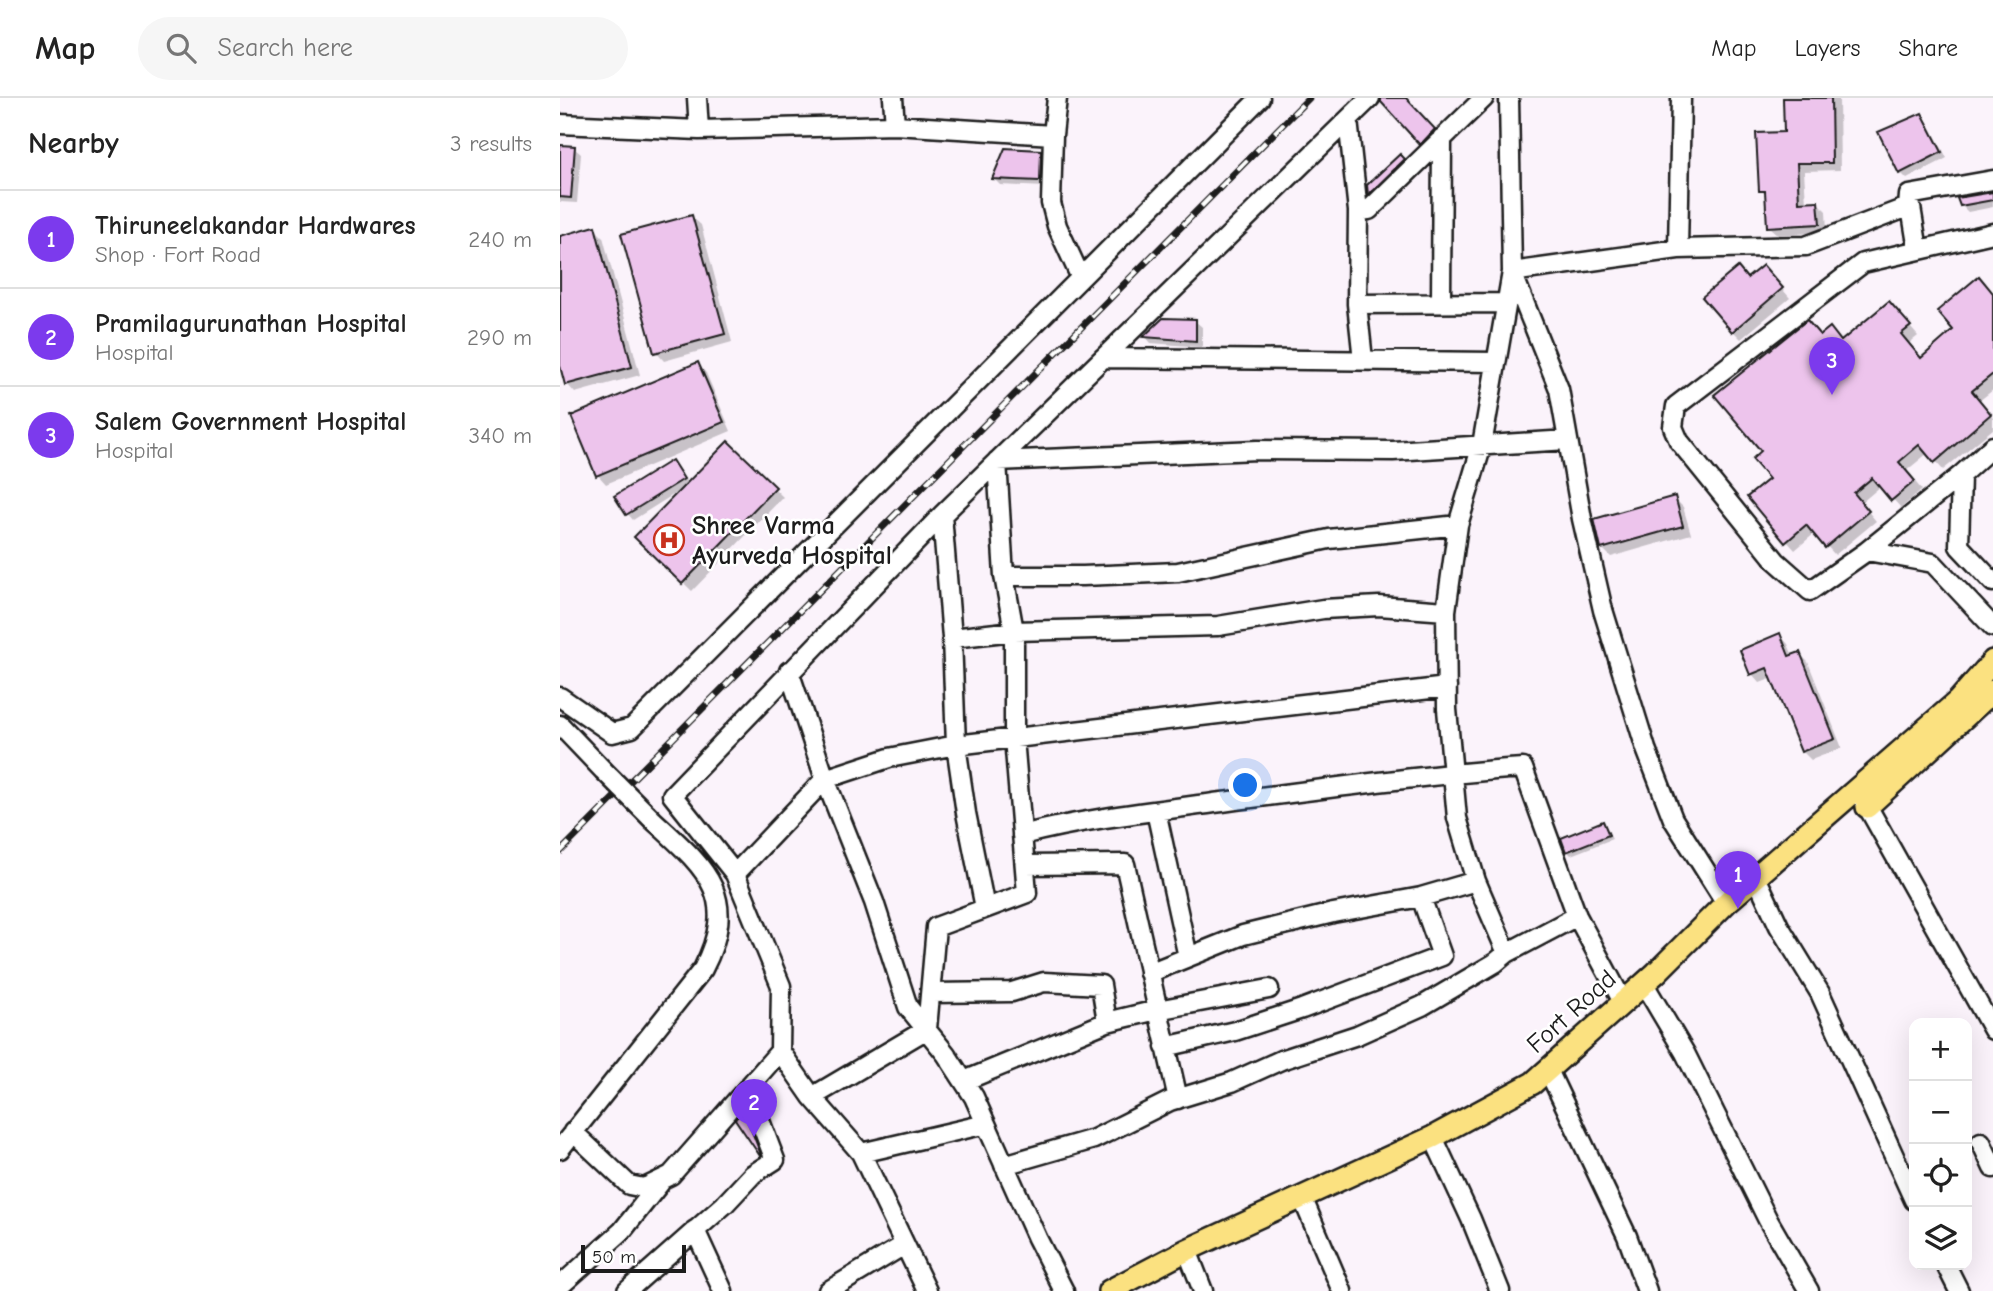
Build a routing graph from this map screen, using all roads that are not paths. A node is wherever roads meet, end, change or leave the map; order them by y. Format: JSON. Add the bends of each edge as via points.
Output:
{"nodes":[{"id":1,"x":697,"y":98,"type":"edge"},
{"id":2,"x":893,"y":98,"type":"edge"},
{"id":3,"x":1057,"y":98,"type":"edge"},
{"id":4,"x":1237,"y":98,"type":"edge"},
{"id":5,"x":1260,"y":98,"type":"edge"},
{"id":6,"x":1370,"y":98,"type":"edge"},
{"id":7,"x":1484,"y":98,"type":"edge"},
{"id":8,"x":1509,"y":98,"type":"edge"},
{"id":9,"x":1681,"y":98,"type":"edge"},
{"id":10,"x":1348,"y":120,"type":"junction"},
{"id":11,"x":560,"y":124,"type":"edge"},
{"id":12,"x":1235,"y":124,"type":"junction"},
{"id":13,"x":895,"y":125,"type":"junction"},
{"id":14,"x":699,"y":130,"type":"junction"},
{"id":15,"x":1054,"y":135,"type":"junction"},
{"id":16,"x":1442,"y":138,"type":"junction"},
{"id":17,"x":1993,"y":180,"type":"edge"},
{"id":18,"x":1909,"y":195,"type":"junction"},
{"id":19,"x":1358,"y":211,"type":"junction"},
{"id":20,"x":1993,"y":233,"type":"edge"},
{"id":21,"x":1678,"y":249,"type":"junction"},
{"id":22,"x":1918,"y":250,"type":"junction"},
{"id":23,"x":1512,"y":272,"type":"junction"},
{"id":24,"x":1080,"y":276,"type":"junction"},
{"id":25,"x":1441,"y":302,"type":"junction"},
{"id":26,"x":1507,"y":303,"type":"junction"},
{"id":27,"x":1357,"y":304,"type":"junction"},
{"id":28,"x":1103,"y":358,"type":"junction"},
{"id":29,"x":1363,"y":360,"type":"junction"},
{"id":30,"x":1496,"y":362,"type":"junction"},
{"id":31,"x":1568,"y":440,"type":"junction"},
{"id":32,"x":1482,"y":445,"type":"junction"},
{"id":33,"x":1993,"y":446,"type":"edge"},
{"id":34,"x":997,"y":461,"type":"junction"},
{"id":35,"x":1961,"y":475,"type":"junction"},
{"id":36,"x":942,"y":515,"type":"junction"},
{"id":37,"x":1458,"y":524,"type":"junction"},
{"id":38,"x":1959,"y":546,"type":"junction"},
{"id":39,"x":1867,"y":551,"type":"junction"},
{"id":40,"x":1936,"y":566,"type":"junction"},
{"id":41,"x":1004,"y":576,"type":"junction"},
{"id":42,"x":1993,"y":582,"type":"edge"},
{"id":43,"x":1446,"y":611,"type":"junction"},
{"id":44,"x":1993,"y":628,"type":"edge"},
{"id":45,"x":1014,"y":631,"type":"junction"},
{"id":46,"x":953,"y":638,"type":"junction"},
{"id":47,"x":1993,"y":661,"type":"edge"},
{"id":48,"x":789,"y":671,"type":"junction"},
{"id":49,"x":1447,"y":687,"type":"junction"},
{"id":50,"x":1993,"y":691,"type":"edge"},
{"id":51,"x":560,"y":697,"type":"edge"},
{"id":52,"x":560,"y":725,"type":"edge"},
{"id":53,"x":1014,"y":738,"type":"junction"},
{"id":54,"x":956,"y":745,"type":"junction"},
{"id":55,"x":1453,"y":773,"type":"junction"},
{"id":56,"x":825,"y":779,"type":"junction"},
{"id":57,"x":1862,"y":798,"type":"junction"},
{"id":58,"x":1156,"y":811,"type":"junction"},
{"id":59,"x":1022,"y":835,"type":"junction"},
{"id":60,"x":1024,"y":865,"type":"junction"},
{"id":61,"x":735,"y":874,"type":"junction"},
{"id":62,"x":1756,"y":877,"type":"junction"},
{"id":63,"x":1476,"y":881,"type":"junction"},
{"id":64,"x":1421,"y":897,"type":"junction"},
{"id":65,"x":1726,"y":903,"type":"junction"},
{"id":66,"x":985,"y":908,"type":"junction"},
{"id":67,"x":1577,"y":916,"type":"junction"},
{"id":68,"x":1507,"y":953,"type":"junction"},
{"id":69,"x":1188,"y":957,"type":"junction"},
{"id":70,"x":1149,"y":974,"type":"junction"},
{"id":71,"x":1644,"y":984,"type":"junction"},
{"id":72,"x":1269,"y":989,"type":"dead end"},
{"id":73,"x":930,"y":993,"type":"junction"},
{"id":74,"x":1623,"y":1002,"type":"junction"},
{"id":75,"x":1157,"y":1010,"type":"junction"},
{"id":76,"x":1107,"y":1022,"type":"junction"},
{"id":77,"x":928,"y":1029,"type":"junction"},
{"id":78,"x":1993,"y":1030,"type":"edge"},
{"id":79,"x":1165,"y":1047,"type":"junction"},
{"id":80,"x":780,"y":1051,"type":"junction"},
{"id":81,"x":1548,"y":1070,"type":"junction"},
{"id":82,"x":964,"y":1081,"type":"junction"},
{"id":83,"x":748,"y":1089,"type":"junction"},
{"id":84,"x":812,"y":1097,"type":"junction"},
{"id":85,"x":1178,"y":1099,"type":"junction"},
{"id":86,"x":986,"y":1124,"type":"junction"},
{"id":87,"x":573,"y":1132,"type":"junction"},
{"id":88,"x":1433,"y":1137,"type":"junction"},
{"id":89,"x":1981,"y":1142,"type":"dead end"},
{"id":90,"x":560,"y":1149,"type":"edge"},
{"id":91,"x":861,"y":1153,"type":"junction"},
{"id":92,"x":1004,"y":1165,"type":"junction"},
{"id":93,"x":1993,"y":1168,"type":"edge"},
{"id":94,"x":662,"y":1180,"type":"junction"},
{"id":95,"x":1909,"y":1189,"type":"edge"},
{"id":96,"x":1302,"y":1197,"type":"junction"},
{"id":97,"x":695,"y":1230,"type":"junction"},
{"id":98,"x":904,"y":1245,"type":"junction"},
{"id":99,"x":1187,"y":1250,"type":"junction"},
{"id":100,"x":1948,"y":1270,"type":"edge"},
{"id":101,"x":560,"y":1286,"type":"edge"},
{"id":102,"x":627,"y":1291,"type":"edge"},
{"id":103,"x":723,"y":1291,"type":"edge"},
{"id":104,"x":828,"y":1291,"type":"edge"},
{"id":105,"x":927,"y":1291,"type":"edge"},
{"id":106,"x":1064,"y":1291,"type":"edge"},
{"id":107,"x":1110,"y":1291,"type":"edge"},
{"id":108,"x":1203,"y":1291,"type":"edge"},
{"id":109,"x":1342,"y":1291,"type":"edge"},
{"id":110,"x":1500,"y":1291,"type":"edge"},
{"id":111,"x":1647,"y":1291,"type":"edge"},
{"id":112,"x":1808,"y":1291,"type":"edge"},
{"id":113,"x":1959,"y":1291,"type":"edge"}],
"edges":[{"from":1,"to":14,"type":"street"},
{"from":2,"to":13,"type":"street"},
{"from":3,"to":15,"type":"street"},
{"from":4,"to":12,"type":"street"},
{"from":5,"to":12,"type":"street"},
{"from":6,"to":10,"type":"street"},
{"from":7,"to":16,"type":"street"},
{"from":8,"to":23,"type":"street"},
{"from":9,"to":21,"type":"street"},
{"from":10,"to":19,"type":"street"},
{"from":10,"to":28,"type":"street"},
{"from":11,"to":14,"type":"street"},
{"from":12,"to":24,"type":"street"},
{"from":13,"to":14,"type":"street"},
{"from":13,"to":15,"type":"street"},
{"from":15,"to":24,"type":"street","via":[[1051,203]]},
{"from":16,"to":19,"type":"street","via":[[1369,210]]},
{"from":16,"to":25,"type":"street"},
{"from":17,"to":18,"type":"street"},
{"from":18,"to":21,"type":"street","via":[[1908,207],[1805,246]]},
{"from":18,"to":22,"type":"street"},
{"from":19,"to":27,"type":"street"},
{"from":20,"to":22,"type":"street"},
{"from":21,"to":23,"type":"street"},
{"from":22,"to":39,"type":"street","via":[[1863,263],[1676,406],[1673,426],[1679,441],[1776,561],[1810,592]]},
{"from":23,"to":26,"type":"street"},
{"from":23,"to":31,"type":"street","via":[[1559,388]]},
{"from":24,"to":51,"type":"street","via":[[632,728],[612,733]]},
{"from":25,"to":26,"type":"street"},
{"from":25,"to":27,"type":"street"},
{"from":26,"to":30,"type":"street"},
{"from":27,"to":29,"type":"street"},
{"from":28,"to":29,"type":"street"},
{"from":28,"to":34,"type":"street"},
{"from":29,"to":30,"type":"street"},
{"from":30,"to":32,"type":"street"},
{"from":31,"to":32,"type":"street"},
{"from":31,"to":65,"type":"street","via":[[1603,610],[1646,749],[1673,819]]},
{"from":32,"to":34,"type":"street"},
{"from":32,"to":37,"type":"street"},
{"from":33,"to":35,"type":"street"},
{"from":34,"to":36,"type":"street"},
{"from":34,"to":41,"type":"street"},
{"from":35,"to":38,"type":"street"},
{"from":35,"to":39,"type":"street"},
{"from":36,"to":46,"type":"street"},
{"from":36,"to":48,"type":"street"},
{"from":37,"to":41,"type":"street","via":[[1329,540],[1178,572]]},
{"from":37,"to":43,"type":"street"},
{"from":38,"to":40,"type":"street"},
{"from":38,"to":42,"type":"street"},
{"from":39,"to":40,"type":"street"},
{"from":40,"to":44,"type":"street"},
{"from":41,"to":45,"type":"street"},
{"from":43,"to":45,"type":"street","via":[[1379,606],[1323,609],[1218,626]]},
{"from":43,"to":49,"type":"street"},
{"from":45,"to":46,"type":"street"},
{"from":45,"to":53,"type":"street"},
{"from":46,"to":54,"type":"street"},
{"from":47,"to":57,"type":"main road","name":"Fort Road"},
{"from":48,"to":56,"type":"street"},
{"from":48,"to":61,"type":"street","via":[[672,795]]},
{"from":49,"to":53,"type":"street"},
{"from":49,"to":55,"type":"street"},
{"from":50,"to":57,"type":"main road"},
{"from":52,"to":87,"type":"street","bridge":true,"via":[[699,863],[719,905],[715,946],[703,969]]},
{"from":53,"to":54,"type":"street"},
{"from":53,"to":59,"type":"street"},
{"from":54,"to":56,"type":"street","via":[[889,758]]},
{"from":54,"to":66,"type":"street"},
{"from":55,"to":58,"type":"street"},
{"from":55,"to":63,"type":"street","via":[[1457,818]]},
{"from":55,"to":67,"type":"street","via":[[1523,768]]},
{"from":56,"to":61,"type":"street"},
{"from":56,"to":77,"type":"street","via":[[874,902],[908,1007]]},
{"from":57,"to":62,"type":"main road","name":"Fort Road"},
{"from":57,"to":78,"type":"street"},
{"from":58,"to":59,"type":"street","via":[[1067,823]]},
{"from":58,"to":69,"type":"street"},
{"from":59,"to":60,"type":"street"},
{"from":60,"to":66,"type":"street","via":[[1027,892]]},
{"from":60,"to":70,"type":"street","via":[[1125,864]]},
{"from":61,"to":80,"type":"street","via":[[781,986]]},
{"from":62,"to":65,"type":"main road","name":"Fort Road"},
{"from":62,"to":95,"type":"street","via":[[1779,926],[1820,993]]},
{"from":63,"to":64,"type":"street"},
{"from":63,"to":68,"type":"street"},
{"from":64,"to":69,"type":"street","via":[[1243,935]]},
{"from":64,"to":79,"type":"street","via":[[1442,956],[1291,1013]]},
{"from":65,"to":71,"type":"main road","name":"Fort Road"},
{"from":66,"to":73,"type":"street","via":[[936,926]]},
{"from":67,"to":68,"type":"street"},
{"from":67,"to":74,"type":"street"},
{"from":68,"to":85,"type":"street","via":[[1422,1006],[1368,1030]]},
{"from":69,"to":70,"type":"street"},
{"from":70,"to":75,"type":"street"},
{"from":71,"to":74,"type":"main road","name":"Fort Road"},
{"from":71,"to":112,"type":"street","via":[[1685,1052]]},
{"from":72,"to":75,"type":"street"},
{"from":73,"to":76,"type":"street","via":[[1012,992],[1044,982],[1101,985]]},
{"from":73,"to":77,"type":"street"},
{"from":74,"to":81,"type":"main road","name":"Fort Road"},
{"from":75,"to":76,"type":"street"},
{"from":75,"to":79,"type":"street"},
{"from":76,"to":82,"type":"street"},
{"from":77,"to":82,"type":"street"},
{"from":77,"to":84,"type":"street"},
{"from":79,"to":85,"type":"street"},
{"from":80,"to":83,"type":"street"},
{"from":80,"to":84,"type":"street"},
{"from":81,"to":88,"type":"main road","name":"Fort Road","via":[[1533,1083]]},
{"from":81,"to":111,"type":"street","via":[[1627,1236]]},
{"from":82,"to":86,"type":"street"},
{"from":83,"to":94,"type":"street"},
{"from":83,"to":97,"type":"street","via":[[775,1160],[753,1174]]},
{"from":84,"to":91,"type":"street"},
{"from":85,"to":92,"type":"street","via":[[1094,1139]]},
{"from":86,"to":91,"type":"street"},
{"from":86,"to":92,"type":"street"},
{"from":87,"to":90,"type":"street"},
{"from":87,"to":94,"type":"street","via":[[629,1185],[644,1188]]},
{"from":88,"to":96,"type":"main road","name":"Fort Road"},
{"from":88,"to":110,"type":"street"},
{"from":89,"to":93,"type":"street"},
{"from":91,"to":98,"type":"street"},
{"from":92,"to":106,"type":"street"},
{"from":94,"to":101,"type":"street","via":[[622,1231]]},
{"from":96,"to":99,"type":"main road","name":"Fort Road"},
{"from":96,"to":109,"type":"street"},
{"from":97,"to":102,"type":"street"},
{"from":97,"to":103,"type":"street"},
{"from":98,"to":104,"type":"street"},
{"from":98,"to":105,"type":"street"},
{"from":99,"to":107,"type":"main road","name":"Fort Road"},
{"from":99,"to":108,"type":"street"},
{"from":100,"to":113,"type":"street"}]}
